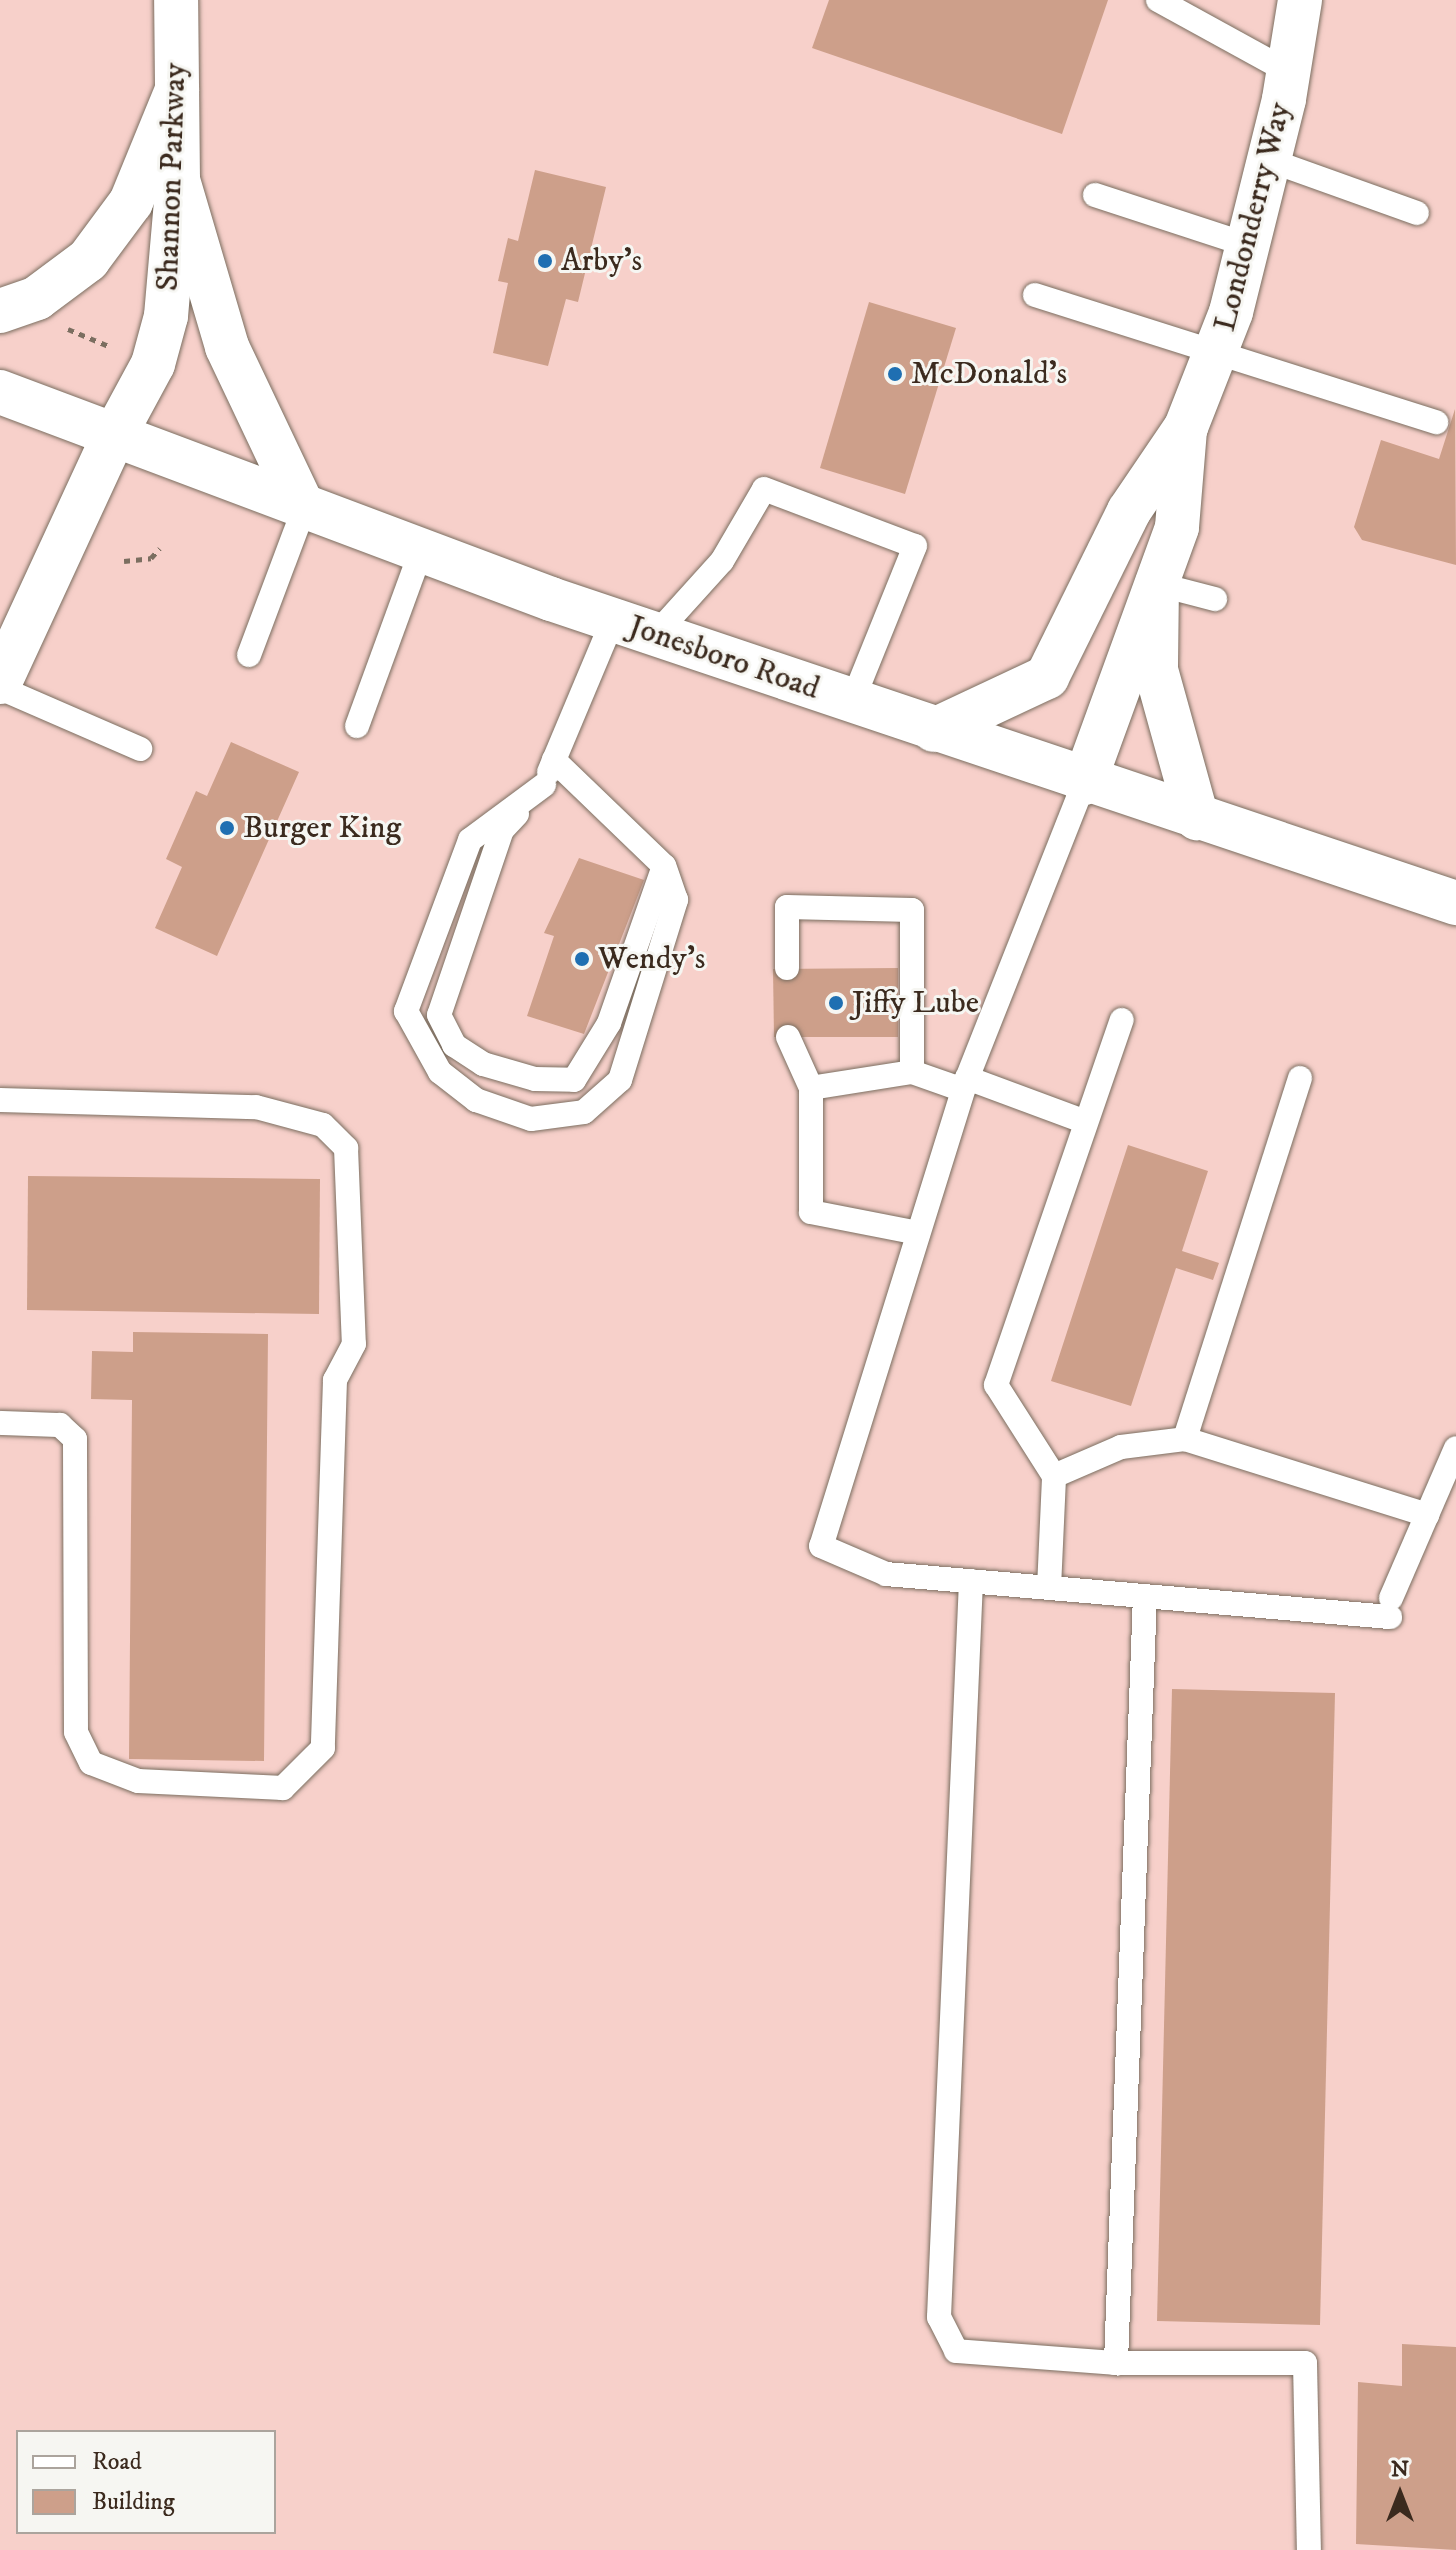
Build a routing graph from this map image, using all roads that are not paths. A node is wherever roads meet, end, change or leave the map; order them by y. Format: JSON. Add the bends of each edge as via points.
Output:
{"nodes":[{"id":1,"x":176,"y":0,"type":"edge"},
{"id":2,"x":1158,"y":0,"type":"edge"},
{"id":3,"x":1300,"y":0,"type":"edge"},
{"id":4,"x":1289,"y":72,"type":"junction"},
{"id":5,"x":177,"y":90,"type":"junction"},
{"id":6,"x":1269,"y":160,"type":"junction"},
{"id":7,"x":178,"y":180,"type":"junction"},
{"id":8,"x":1095,"y":195,"type":"dead end"},
{"id":9,"x":1417,"y":213,"type":"dead end"},
{"id":10,"x":1248,"y":245,"type":"junction"},
{"id":11,"x":1035,"y":295,"type":"dead end"},
{"id":12,"x":0,"y":311,"type":"edge"},
{"id":13,"x":1216,"y":356,"type":"junction"},
{"id":14,"x":0,"y":392,"type":"edge"},
{"id":15,"x":1436,"y":422,"type":"dead end"},
{"id":16,"x":1186,"y":427,"type":"junction"},
{"id":17,"x":113,"y":438,"type":"junction"},
{"id":18,"x":304,"y":509,"type":"junction"},
{"id":19,"x":421,"y":551,"type":"junction"},
{"id":20,"x":1157,"y":584,"type":"junction"},
{"id":21,"x":1215,"y":599,"type":"dead end"},
{"id":22,"x":613,"y":620,"type":"junction"},
{"id":23,"x":656,"y":634,"type":"junction"},
{"id":24,"x":249,"y":655,"type":"dead end"},
{"id":25,"x":0,"y":682,"type":"edge"},
{"id":26,"x":0,"y":688,"type":"edge"},
{"id":27,"x":852,"y":702,"type":"junction"},
{"id":28,"x":357,"y":726,"type":"dead end"},
{"id":29,"x":934,"y":730,"type":"junction"},
{"id":30,"x":140,"y":749,"type":"dead end"},
{"id":31,"x":554,"y":760,"type":"junction"},
{"id":32,"x":1084,"y":783,"type":"junction"},
{"id":33,"x":544,"y":785,"type":"junction"},
{"id":34,"x":1197,"y":818,"type":"junction"},
{"id":35,"x":664,"y":866,"type":"junction"},
{"id":36,"x":1455,"y":902,"type":"edge"},
{"id":37,"x":787,"y":968,"type":"dead end"},
{"id":38,"x":1122,"y":1020,"type":"dead end"},
{"id":39,"x":788,"y":1037,"type":"dead end"},
{"id":40,"x":912,"y":1072,"type":"junction"},
{"id":41,"x":1300,"y":1078,"type":"dead end"},
{"id":42,"x":965,"y":1084,"type":"junction"},
{"id":43,"x":811,"y":1088,"type":"junction"},
{"id":44,"x":0,"y":1100,"type":"edge"},
{"id":45,"x":1083,"y":1121,"type":"junction"},
{"id":46,"x":918,"y":1233,"type":"junction"},
{"id":47,"x":0,"y":1423,"type":"edge"},
{"id":48,"x":1185,"y":1439,"type":"junction"},
{"id":49,"x":1456,"y":1448,"type":"edge"},
{"id":50,"x":1054,"y":1476,"type":"junction"},
{"id":51,"x":1427,"y":1515,"type":"junction"},
{"id":52,"x":971,"y":1581,"type":"junction"},
{"id":53,"x":1049,"y":1588,"type":"junction"},
{"id":54,"x":1145,"y":1596,"type":"junction"},
{"id":55,"x":1116,"y":2363,"type":"junction"},
{"id":56,"x":1309,"y":2550,"type":"edge"}],
"edges":[{"from":1,"to":5,"type":"main road","name":"Shannon Parkway"},
{"from":2,"to":4,"type":"lane"},
{"from":3,"to":4,"type":"main road","name":"Londonderry Way"},
{"from":4,"to":6,"type":"main road","name":"Londonderry Way"},
{"from":5,"to":7,"type":"main road","name":"Shannon Parkway"},
{"from":5,"to":12,"type":"main road","via":[[131,202],[88,260],[37,298]]},
{"from":6,"to":9,"type":"lane"},
{"from":6,"to":10,"type":"main road","name":"Londonderry Way"},
{"from":7,"to":17,"type":"main road","name":"Shannon Parkway","via":[[166,316],[153,364]]},
{"from":7,"to":18,"type":"main road","via":[[227,347]]},
{"from":8,"to":10,"type":"lane"},
{"from":10,"to":13,"type":"main road","name":"Londonderry Way"},
{"from":11,"to":13,"type":"lane"},
{"from":13,"to":15,"type":"lane"},
{"from":13,"to":16,"type":"main road","name":"Londonderry Way"},
{"from":14,"to":17,"type":"main road","name":"Jonesboro Road"},
{"from":16,"to":20,"type":"main road","name":"Londonderry Way","via":[[1177,527]]},
{"from":16,"to":29,"type":"main road","name":"Londonderry Way","via":[[1129,511],[1047,677]]},
{"from":17,"to":18,"type":"main road","name":"Jonesboro Road"},
{"from":17,"to":25,"type":"main road","name":"Shannon Parkway"},
{"from":18,"to":19,"type":"main road","name":"Jonesboro Road"},
{"from":18,"to":24,"type":"lane"},
{"from":19,"to":22,"type":"main road","name":"Jonesboro Road"},
{"from":19,"to":28,"type":"lane"},
{"from":20,"to":21,"type":"lane"},
{"from":20,"to":32,"type":"main road","name":"Londonderry Way"},
{"from":20,"to":34,"type":"main road","via":[[1156,670]]},
{"from":22,"to":23,"type":"main road","name":"Jonesboro Road"},
{"from":22,"to":31,"type":"lane"},
{"from":23,"to":27,"type":"main road","name":"Jonesboro Road"},
{"from":23,"to":27,"type":"lane","via":[[722,561],[764,489],[915,546]]},
{"from":26,"to":30,"type":"lane"},
{"from":27,"to":29,"type":"main road","name":"Jonesboro Road"},
{"from":29,"to":32,"type":"main road","name":"Jonesboro Road"},
{"from":31,"to":33,"type":"lane"},
{"from":31,"to":35,"type":"lane"},
{"from":32,"to":34,"type":"main road","name":"Jonesboro Road"},
{"from":32,"to":42,"type":"lane"},
{"from":33,"to":35,"type":"lane","via":[[502,830],[439,1015],[454,1045],[483,1064],[535,1079],[574,1080],[592,1059]]},
{"from":33,"to":35,"type":"lane","via":[[470,840],[406,1011],[440,1072],[476,1100],[531,1119],[584,1112],[620,1080],[676,900]]},
{"from":34,"to":36,"type":"main road","name":"Jonesboro Road"},
{"from":37,"to":40,"type":"lane","via":[[787,907],[912,910]]},
{"from":38,"to":45,"type":"lane"},
{"from":39,"to":43,"type":"lane"},
{"from":40,"to":42,"type":"lane"},
{"from":40,"to":43,"type":"lane"},
{"from":41,"to":48,"type":"lane"},
{"from":42,"to":45,"type":"lane"},
{"from":42,"to":46,"type":"lane"},
{"from":43,"to":46,"type":"lane","via":[[811,1212]]},
{"from":44,"to":47,"type":"lane","via":[[256,1107],[323,1125],[346,1148],[354,1344],[335,1380],[323,1748],[283,1788],[138,1781],[91,1763],[76,1732],[75,1439],[60,1425]]},
{"from":45,"to":50,"type":"lane","via":[[996,1385]]},
{"from":46,"to":52,"type":"lane","via":[[821,1546],[886,1574]]},
{"from":48,"to":50,"type":"lane","via":[[1121,1447]]},
{"from":48,"to":51,"type":"lane"},
{"from":49,"to":51,"type":"lane"},
{"from":50,"to":53,"type":"lane"},
{"from":51,"to":54,"type":"lane","via":[[1390,1607]]},
{"from":52,"to":53,"type":"lane"},
{"from":52,"to":55,"type":"lane","via":[[939,2317],[956,2351]]},
{"from":53,"to":54,"type":"lane"},
{"from":54,"to":55,"type":"lane"},
{"from":55,"to":56,"type":"lane","via":[[1305,2363]]}]}
